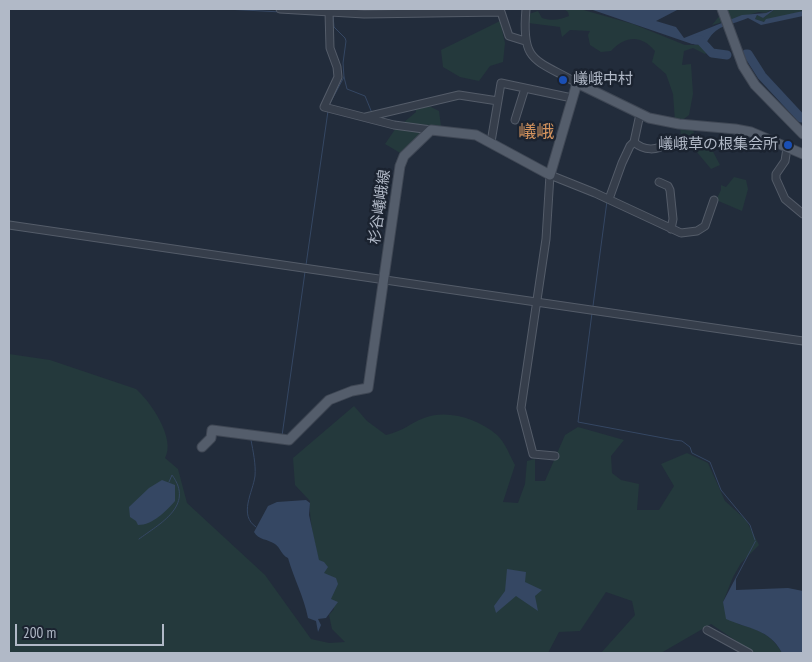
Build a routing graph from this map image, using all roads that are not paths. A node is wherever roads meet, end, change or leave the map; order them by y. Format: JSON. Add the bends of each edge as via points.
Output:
{"nodes":[{"id":1,"x":280,"y":9,"type":"edge"},
{"id":2,"x":526,"y":9,"type":"edge"},
{"id":3,"x":722,"y":9,"type":"edge"},
{"id":4,"x":329,"y":12,"type":"junction"},
{"id":5,"x":525,"y":41,"type":"junction"},
{"id":6,"x":577,"y":83,"type":"junction"},
{"id":7,"x":525,"y":88,"type":"junction"},
{"id":8,"x":572,"y":98,"type":"junction"},
{"id":9,"x":498,"y":101,"type":"junction"},
{"id":10,"x":640,"y":114,"type":"junction"},
{"id":11,"x":363,"y":118,"type":"junction"},
{"id":12,"x":515,"y":120,"type":"dead end"},
{"id":13,"x":431,"y":130,"type":"junction"},
{"id":14,"x":803,"y":134,"type":"edge"},
{"id":15,"x":490,"y":142,"type":"junction"},
{"id":16,"x":634,"y":142,"type":"junction"},
{"id":17,"x":667,"y":143,"type":"dead end"},
{"id":18,"x":787,"y":148,"type":"junction"},
{"id":19,"x":803,"y":154,"type":"edge"},
{"id":20,"x":550,"y":175,"type":"junction"},
{"id":21,"x":659,"y":182,"type":"dead end"},
{"id":22,"x":609,"y":199,"type":"junction"},
{"id":23,"x":714,"y":200,"type":"dead end"},
{"id":24,"x":803,"y":214,"type":"edge"},
{"id":25,"x":9,"y":225,"type":"edge"},
{"id":26,"x":671,"y":229,"type":"junction"},
{"id":27,"x":383,"y":280,"type":"junction"},
{"id":28,"x":536,"y":303,"type":"junction"},
{"id":29,"x":803,"y":341,"type":"edge"},
{"id":30,"x":202,"y":447,"type":"dead end"},
{"id":31,"x":555,"y":456,"type":"dead end"},
{"id":32,"x":707,"y":630,"type":"dead end"},
{"id":33,"x":749,"y":653,"type":"edge"}],
"edges":[{"from":1,"to":4,"type":"street"},
{"from":2,"to":5,"type":"street"},
{"from":3,"to":14,"type":"main road","via":[[743,66],[755,85]]},
{"from":4,"to":5,"type":"street","via":[[501,12],[509,36]]},
{"from":4,"to":11,"type":"street","via":[[330,48],[338,77],[324,107]]},
{"from":5,"to":6,"type":"street","via":[[534,59]]},
{"from":6,"to":8,"type":"main road"},
{"from":6,"to":10,"type":"main road"},
{"from":7,"to":8,"type":"street"},
{"from":7,"to":9,"type":"street","via":[[501,83]]},
{"from":7,"to":12,"type":"street"},
{"from":8,"to":20,"type":"main road"},
{"from":9,"to":11,"type":"street","via":[[459,95]]},
{"from":9,"to":15,"type":"street"},
{"from":10,"to":16,"type":"street"},
{"from":10,"to":18,"type":"main road","via":[[679,124],[735,128]]},
{"from":11,"to":13,"type":"street"},
{"from":13,"to":15,"type":"main road","via":[[466,132]]},
{"from":13,"to":27,"type":"main road","name":"杉谷嶬峨線","via":[[401,160]]},
{"from":15,"to":20,"type":"main road"},
{"from":16,"to":17,"type":"street","via":[[651,149]]},
{"from":16,"to":22,"type":"street","via":[[622,163]]},
{"from":18,"to":19,"type":"main road"},
{"from":18,"to":24,"type":"street","via":[[776,179],[785,199]]},
{"from":20,"to":22,"type":"street"},
{"from":20,"to":28,"type":"street","via":[[546,239]]},
{"from":21,"to":26,"type":"street","via":[[670,190]]},
{"from":22,"to":26,"type":"street"},
{"from":23,"to":26,"type":"street","via":[[708,221],[697,231],[681,233]]},
{"from":25,"to":27,"type":"street"},
{"from":27,"to":28,"type":"street"},
{"from":27,"to":30,"type":"main road","name":"杉谷嶬峨線","via":[[368,388],[328,400],[289,440],[212,430],[211,438]]},
{"from":28,"to":29,"type":"street"},
{"from":28,"to":31,"type":"street","via":[[521,414],[533,454]]},
{"from":32,"to":33,"type":"street"}]}
